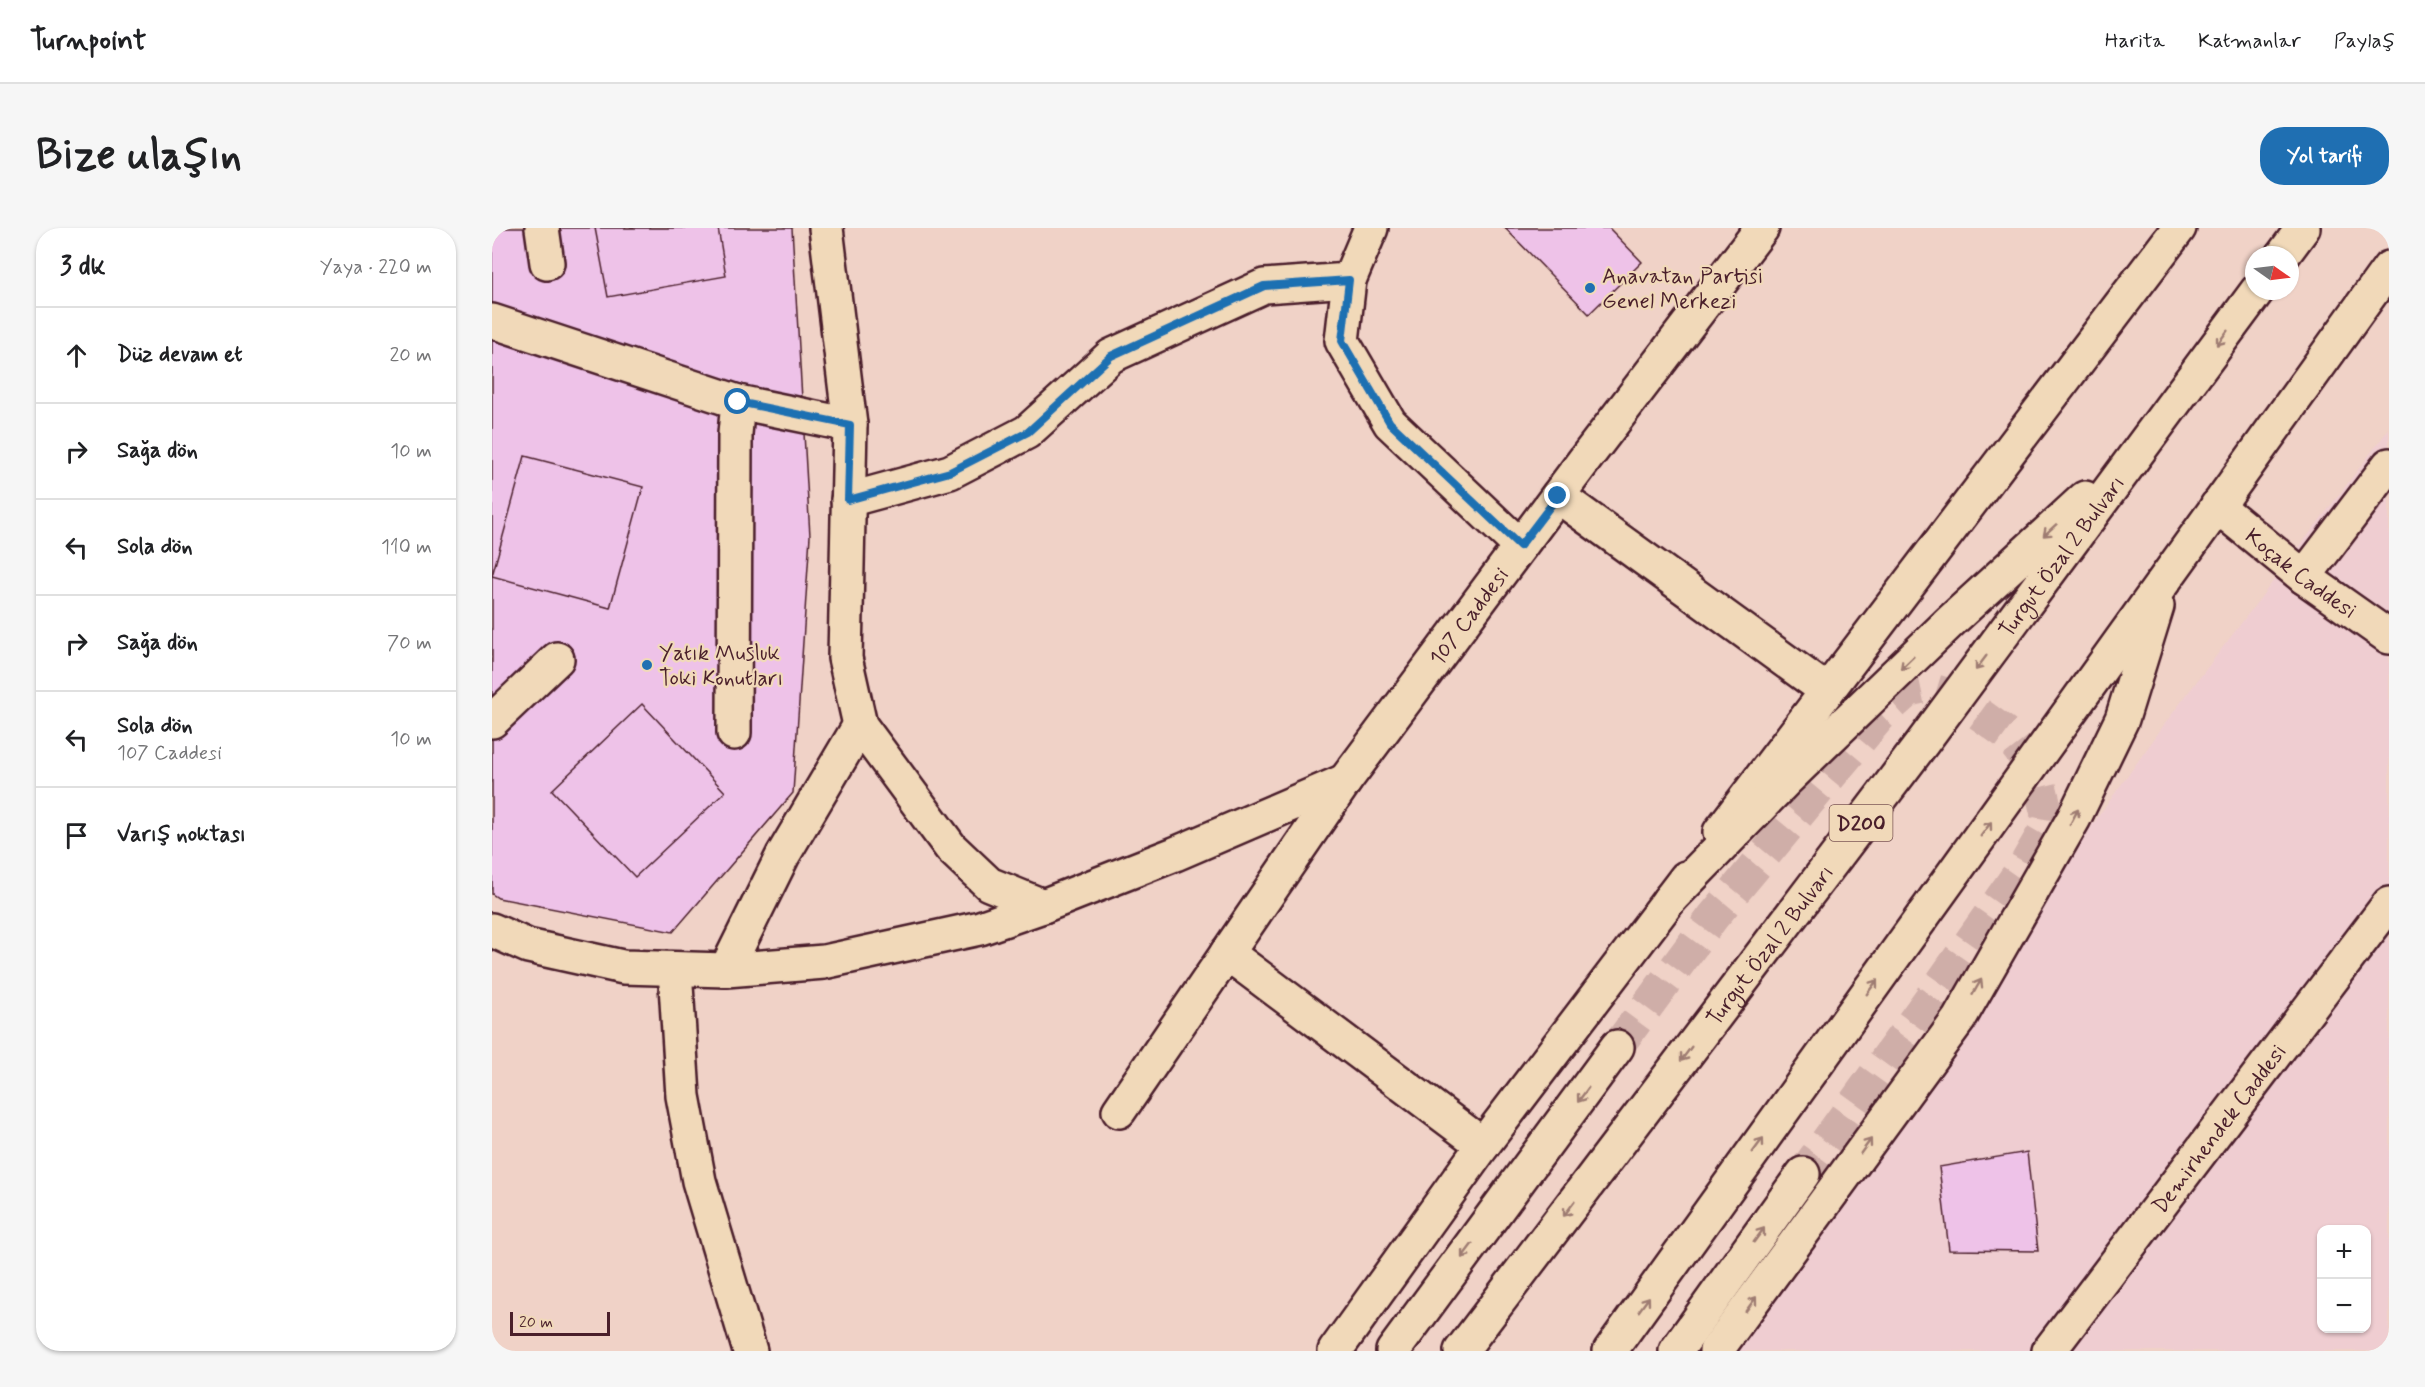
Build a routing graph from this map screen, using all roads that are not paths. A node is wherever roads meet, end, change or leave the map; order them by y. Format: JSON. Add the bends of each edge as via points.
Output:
{"nodes":[{"id":1,"x":542,"y":228,"type":"edge"},
{"id":2,"x":826,"y":228,"type":"edge"},
{"id":3,"x":1371,"y":228,"type":"edge"},
{"id":4,"x":1762,"y":228,"type":"edge"},
{"id":5,"x":2179,"y":228,"type":"edge"},
{"id":6,"x":2303,"y":228,"type":"edge"},
{"id":7,"x":2290,"y":246,"type":"edge"},
{"id":8,"x":547,"y":263,"type":"dead end"},
{"id":9,"x":2389,"y":268,"type":"edge"},
{"id":10,"x":1349,"y":280,"type":"junction"},
{"id":11,"x":2250,"y":300,"type":"edge"},
{"id":12,"x":492,"y":321,"type":"edge"},
{"id":13,"x":738,"y":402,"type":"junction"},
{"id":14,"x":850,"y":425,"type":"junction"},
{"id":15,"x":2140,"y":448,"type":"junction"},
{"id":16,"x":2389,"y":465,"type":"edge"},
{"id":17,"x":1558,"y":496,"type":"junction"},
{"id":18,"x":848,"y":500,"type":"junction"},
{"id":19,"x":2217,"y":506,"type":"junction"},
{"id":20,"x":1520,"y":546,"type":"junction"},
{"id":21,"x":2304,"y":577,"type":"junction"},
{"id":22,"x":2166,"y":578,"type":"junction"},
{"id":23,"x":2389,"y":637,"type":"edge"},
{"id":24,"x":557,"y":659,"type":"dead end"},
{"id":25,"x":1827,"y":692,"type":"junction"},
{"id":26,"x":492,"y":721,"type":"edge"},
{"id":27,"x":860,"y":725,"type":"junction"},
{"id":28,"x":734,"y":733,"type":"dead end"},
{"id":29,"x":1345,"y":782,"type":"junction"},
{"id":30,"x":1669,"y":900,"type":"junction"},
{"id":31,"x":2389,"y":904,"type":"edge"},
{"id":32,"x":1043,"y":906,"type":"junction"},
{"id":33,"x":492,"y":930,"type":"edge"},
{"id":34,"x":1227,"y":953,"type":"junction"},
{"id":35,"x":675,"y":969,"type":"junction"},
{"id":36,"x":726,"y":970,"type":"junction"},
{"id":37,"x":1617,"y":1047,"type":"tunnel mouth"},
{"id":38,"x":1119,"y":1111,"type":"dead end"},
{"id":39,"x":1484,"y":1145,"type":"junction"},
{"id":40,"x":1803,"y":1174,"type":"tunnel mouth"},
{"id":41,"x":750,"y":1351,"type":"edge"},
{"id":42,"x":1335,"y":1351,"type":"edge"},
{"id":43,"x":1393,"y":1351,"type":"edge"},
{"id":44,"x":1461,"y":1351,"type":"edge"},
{"id":45,"x":1610,"y":1351,"type":"edge"},
{"id":46,"x":1676,"y":1351,"type":"edge"},
{"id":47,"x":1716,"y":1351,"type":"edge"},
{"id":48,"x":2049,"y":1351,"type":"edge"}],
"edges":[{"from":1,"to":8,"type":"main road"},
{"from":2,"to":14,"type":"main road"},
{"from":3,"to":10,"type":"main road"},
{"from":4,"to":17,"type":"main road","name":"107 Caddesi"},
{"from":5,"to":25,"type":"main road"},
{"from":6,"to":7,"type":"main road"},
{"from":9,"to":19,"type":"main road"},
{"from":10,"to":18,"type":"main road","via":[[1264,286],[1111,356],[1028,432],[950,472]]},
{"from":10,"to":20,"type":"main road","via":[[1342,341],[1390,423]]},
{"from":11,"to":15,"type":"main road","name":"Turgut Özal 2 Bulvarı","number":"D200","one_way":true},
{"from":12,"to":13,"type":"main road"},
{"from":13,"to":14,"type":"main road"},
{"from":13,"to":28,"type":"main road"},
{"from":14,"to":18,"type":"main road"},
{"from":15,"to":30,"type":"main road","name":"Turgut Özal 2 Bulvarı","one_way":true,"via":[[1942,629]]},
{"from":15,"to":44,"type":"main road","name":"Turgut Özal 2 Bulvarı","number":"D200","one_way":true,"via":[[1916,751]]},
{"from":16,"to":21,"type":"main road"},
{"from":17,"to":20,"type":"main road","name":"107 Caddesi"},
{"from":17,"to":25,"type":"main road"},
{"from":18,"to":27,"type":"main road","via":[[845,658]]},
{"from":19,"to":21,"type":"main road","name":"Koçak Caddesi"},
{"from":19,"to":22,"type":"main road"},
{"from":20,"to":29,"type":"main road","name":"107 Caddesi"},
{"from":21,"to":23,"type":"main road","name":"Koçak Caddesi"},
{"from":45,"to":22,"type":"main road","one_way":true},
{"from":47,"to":22,"type":"main road","one_way":true,"via":[[1964,1009],[2074,818],[2122,719]]},
{"from":24,"to":26,"type":"main road"},
{"from":25,"to":30,"type":"main road"},
{"from":27,"to":32,"type":"main road","via":[[951,848],[989,884]]},
{"from":27,"to":36,"type":"main road","via":[[783,855]]},
{"from":29,"to":32,"type":"main road"},
{"from":29,"to":34,"type":"main road","name":"107 Caddesi"},
{"from":30,"to":39,"type":"main road"},
{"from":31,"to":48,"type":"main road","name":"Demirhendek Caddesi"},
{"from":32,"to":36,"type":"main road","via":[[980,928],[824,962]]},
{"from":33,"to":35,"type":"main road","via":[[528,946],[623,967]]},
{"from":34,"to":38,"type":"main road","name":"107 Caddesi"},
{"from":34,"to":39,"type":"main road"},
{"from":35,"to":36,"type":"main road"},
{"from":35,"to":41,"type":"main road","via":[[683,1096],[699,1181]]},
{"from":37,"to":43,"type":"main road","one_way":true},
{"from":39,"to":42,"type":"main road"},
{"from":46,"to":40,"type":"main road","one_way":true}]}
